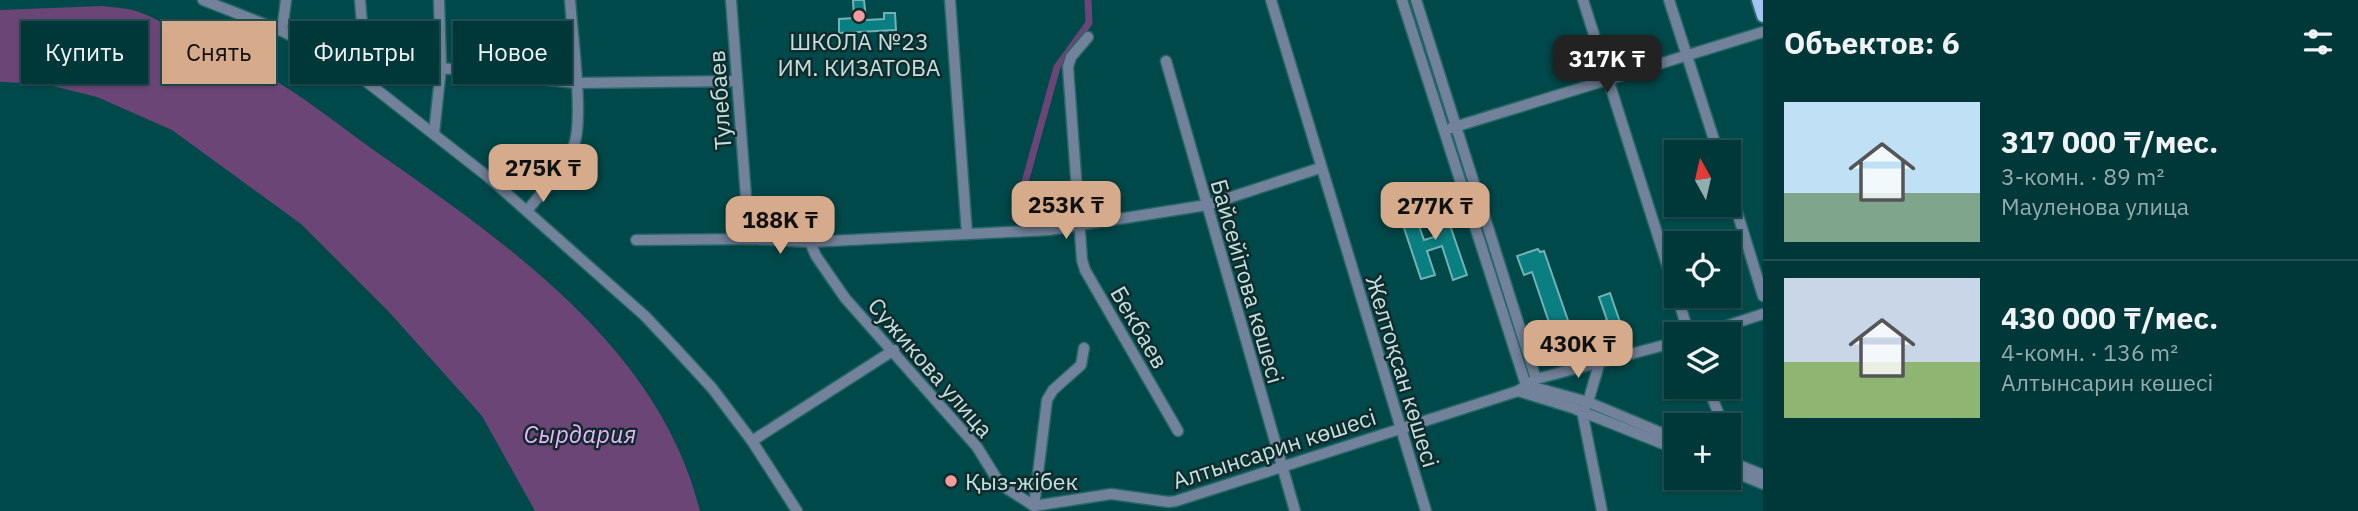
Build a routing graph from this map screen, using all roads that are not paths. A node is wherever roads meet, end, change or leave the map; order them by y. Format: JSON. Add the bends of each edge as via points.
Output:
{"nodes":[{"id":1,"x":203,"y":0,"type":"edge"},
{"id":2,"x":286,"y":0,"type":"edge"},
{"id":3,"x":360,"y":0,"type":"edge"},
{"id":4,"x":439,"y":0,"type":"edge"},
{"id":5,"x":570,"y":0,"type":"edge"},
{"id":6,"x":731,"y":0,"type":"edge"},
{"id":7,"x":950,"y":0,"type":"edge"},
{"id":8,"x":1271,"y":0,"type":"edge"},
{"id":9,"x":1402,"y":0,"type":"edge"},
{"id":10,"x":1416,"y":0,"type":"edge"},
{"id":11,"x":1583,"y":0,"type":"edge"},
{"id":12,"x":1670,"y":0,"type":"edge"},
{"id":13,"x":1758,"y":0,"type":"edge"},
{"id":14,"x":1763,"y":16,"type":"edge"},
{"id":15,"x":362,"y":21,"type":"edge"},
{"id":16,"x":282,"y":32,"type":"junction"},
{"id":17,"x":1763,"y":32,"type":"edge"},
{"id":18,"x":290,"y":36,"type":"edge"},
{"id":19,"x":1088,"y":37,"type":"dead end"},
{"id":20,"x":1687,"y":55,"type":"junction"},
{"id":21,"x":1166,"y":61,"type":"dead end"},
{"id":22,"x":441,"y":68,"type":"junction"},
{"id":23,"x":1610,"y":78,"type":"junction"},
{"id":24,"x":736,"y":81,"type":"junction"},
{"id":25,"x":576,"y":83,"type":"junction"},
{"id":26,"x":370,"y":84,"type":"edge"},
{"id":27,"x":1456,"y":127,"type":"junction"},
{"id":28,"x":1444,"y":130,"type":"junction"},
{"id":29,"x":435,"y":134,"type":"junction"},
{"id":30,"x":1714,"y":140,"type":"edge"},
{"id":31,"x":1320,"y":168,"type":"junction"},
{"id":32,"x":1207,"y":205,"type":"junction"},
{"id":33,"x":527,"y":211,"type":"junction"},
{"id":34,"x":1739,"y":217,"type":"edge"},
{"id":35,"x":1080,"y":225,"type":"junction"},
{"id":36,"x":967,"y":234,"type":"junction"},
{"id":37,"x":752,"y":239,"type":"junction"},
{"id":38,"x":636,"y":240,"type":"dead end"},
{"id":39,"x":810,"y":242,"type":"junction"},
{"id":40,"x":1664,"y":252,"type":"edge"},
{"id":41,"x":1763,"y":296,"type":"edge"},
{"id":42,"x":1763,"y":314,"type":"edge"},
{"id":43,"x":1739,"y":322,"type":"edge"},
{"id":44,"x":1664,"y":345,"type":"edge"},
{"id":45,"x":1084,"y":348,"type":"dead end"},
{"id":46,"x":894,"y":350,"type":"junction"},
{"id":47,"x":1600,"y":360,"type":"junction"},
{"id":48,"x":1536,"y":379,"type":"junction"},
{"id":49,"x":1522,"y":388,"type":"junction"},
{"id":50,"x":1585,"y":407,"type":"junction"},
{"id":51,"x":1400,"y":427,"type":"junction"},
{"id":52,"x":1178,"y":430,"type":"dead end"},
{"id":53,"x":1664,"y":435,"type":"edge"},
{"id":54,"x":752,"y":441,"type":"junction"},
{"id":55,"x":1664,"y":443,"type":"edge"},
{"id":56,"x":1282,"y":466,"type":"junction"},
{"id":57,"x":1741,"y":466,"type":"edge"},
{"id":58,"x":1741,"y":475,"type":"edge"},
{"id":59,"x":1763,"y":475,"type":"edge"},
{"id":60,"x":1763,"y":484,"type":"edge"},
{"id":61,"x":1035,"y":508,"type":"edge"},
{"id":62,"x":797,"y":511,"type":"edge"},
{"id":63,"x":1295,"y":511,"type":"edge"},
{"id":64,"x":1426,"y":511,"type":"edge"},
{"id":65,"x":1602,"y":511,"type":"edge"}],
"edges":[{"from":1,"to":16,"type":"street"},
{"from":2,"to":16,"type":"street"},
{"from":3,"to":15,"type":"street"},
{"from":4,"to":22,"type":"street"},
{"from":5,"to":25,"type":"street"},
{"from":6,"to":24,"type":"street","name":"Тулебаев"},
{"from":7,"to":36,"type":"street"},
{"from":8,"to":31,"type":"street","name":"Желтоқсан көшесі"},
{"from":9,"to":28,"type":"street"},
{"from":10,"to":27,"type":"street"},
{"from":11,"to":23,"type":"street"},
{"from":12,"to":20,"type":"street"},
{"from":13,"to":14,"type":"main road"},
{"from":16,"to":18,"type":"street"},
{"from":17,"to":20,"type":"street"},
{"from":19,"to":35,"type":"street","name":"Бекбаев","via":[[1068,67]]},
{"from":20,"to":23,"type":"street"},
{"from":20,"to":30,"type":"street"},
{"from":21,"to":32,"type":"street","name":"Байсейітова көшесі"},
{"from":22,"to":25,"type":"street"},
{"from":22,"to":29,"type":"street"},
{"from":23,"to":27,"type":"street"},
{"from":23,"to":40,"type":"street"},
{"from":24,"to":25,"type":"street"},
{"from":24,"to":37,"type":"street","name":"Тулебаев"},
{"from":25,"to":33,"type":"street","via":[[574,144]]},
{"from":26,"to":29,"type":"street"},
{"from":27,"to":28,"type":"street"},
{"from":27,"to":48,"type":"street"},
{"from":28,"to":49,"type":"street"},
{"from":29,"to":33,"type":"street"},
{"from":31,"to":32,"type":"street"},
{"from":31,"to":51,"type":"street","name":"Желтоқсан көшесі"},
{"from":32,"to":35,"type":"street"},
{"from":32,"to":56,"type":"street","name":"Байсейітова көшесі"},
{"from":33,"to":54,"type":"street","via":[[645,316],[712,388]]},
{"from":34,"to":41,"type":"street"},
{"from":35,"to":36,"type":"street"},
{"from":35,"to":52,"type":"street","name":"Бекбаев","via":[[1085,270]]},
{"from":36,"to":39,"type":"street"},
{"from":37,"to":38,"type":"street"},
{"from":37,"to":39,"type":"street"},
{"from":39,"to":46,"type":"street","name":"Сужикова улица","via":[[845,298]]},
{"from":42,"to":43,"type":"street"},
{"from":44,"to":47,"type":"street"},
{"from":45,"to":61,"type":"street","via":[[1081,365],[1047,400]]},
{"from":46,"to":54,"type":"street"},
{"from":46,"to":61,"type":"street","name":"Сужикова улица","via":[[978,447],[1000,484]]},
{"from":47,"to":48,"type":"street"},
{"from":47,"to":50,"type":"street"},
{"from":48,"to":49,"type":"street"},
{"from":49,"to":50,"type":"street"},
{"from":49,"to":51,"type":"street","name":"Алтынсарин көшесі"},
{"from":50,"to":53,"type":"street"},
{"from":50,"to":55,"type":"street"},
{"from":50,"to":65,"type":"street"},
{"from":51,"to":56,"type":"street","name":"Алтынсарин көшесі"},
{"from":51,"to":64,"type":"street","name":"Желтоқсан көшесі"},
{"from":54,"to":62,"type":"street"},
{"from":56,"to":61,"type":"street","name":"Алтынсарин көшесі","via":[[1169,502],[1111,494]]},
{"from":56,"to":63,"type":"street","name":"Байсейітова көшесі"},
{"from":57,"to":59,"type":"street"},
{"from":58,"to":60,"type":"street"}]}
